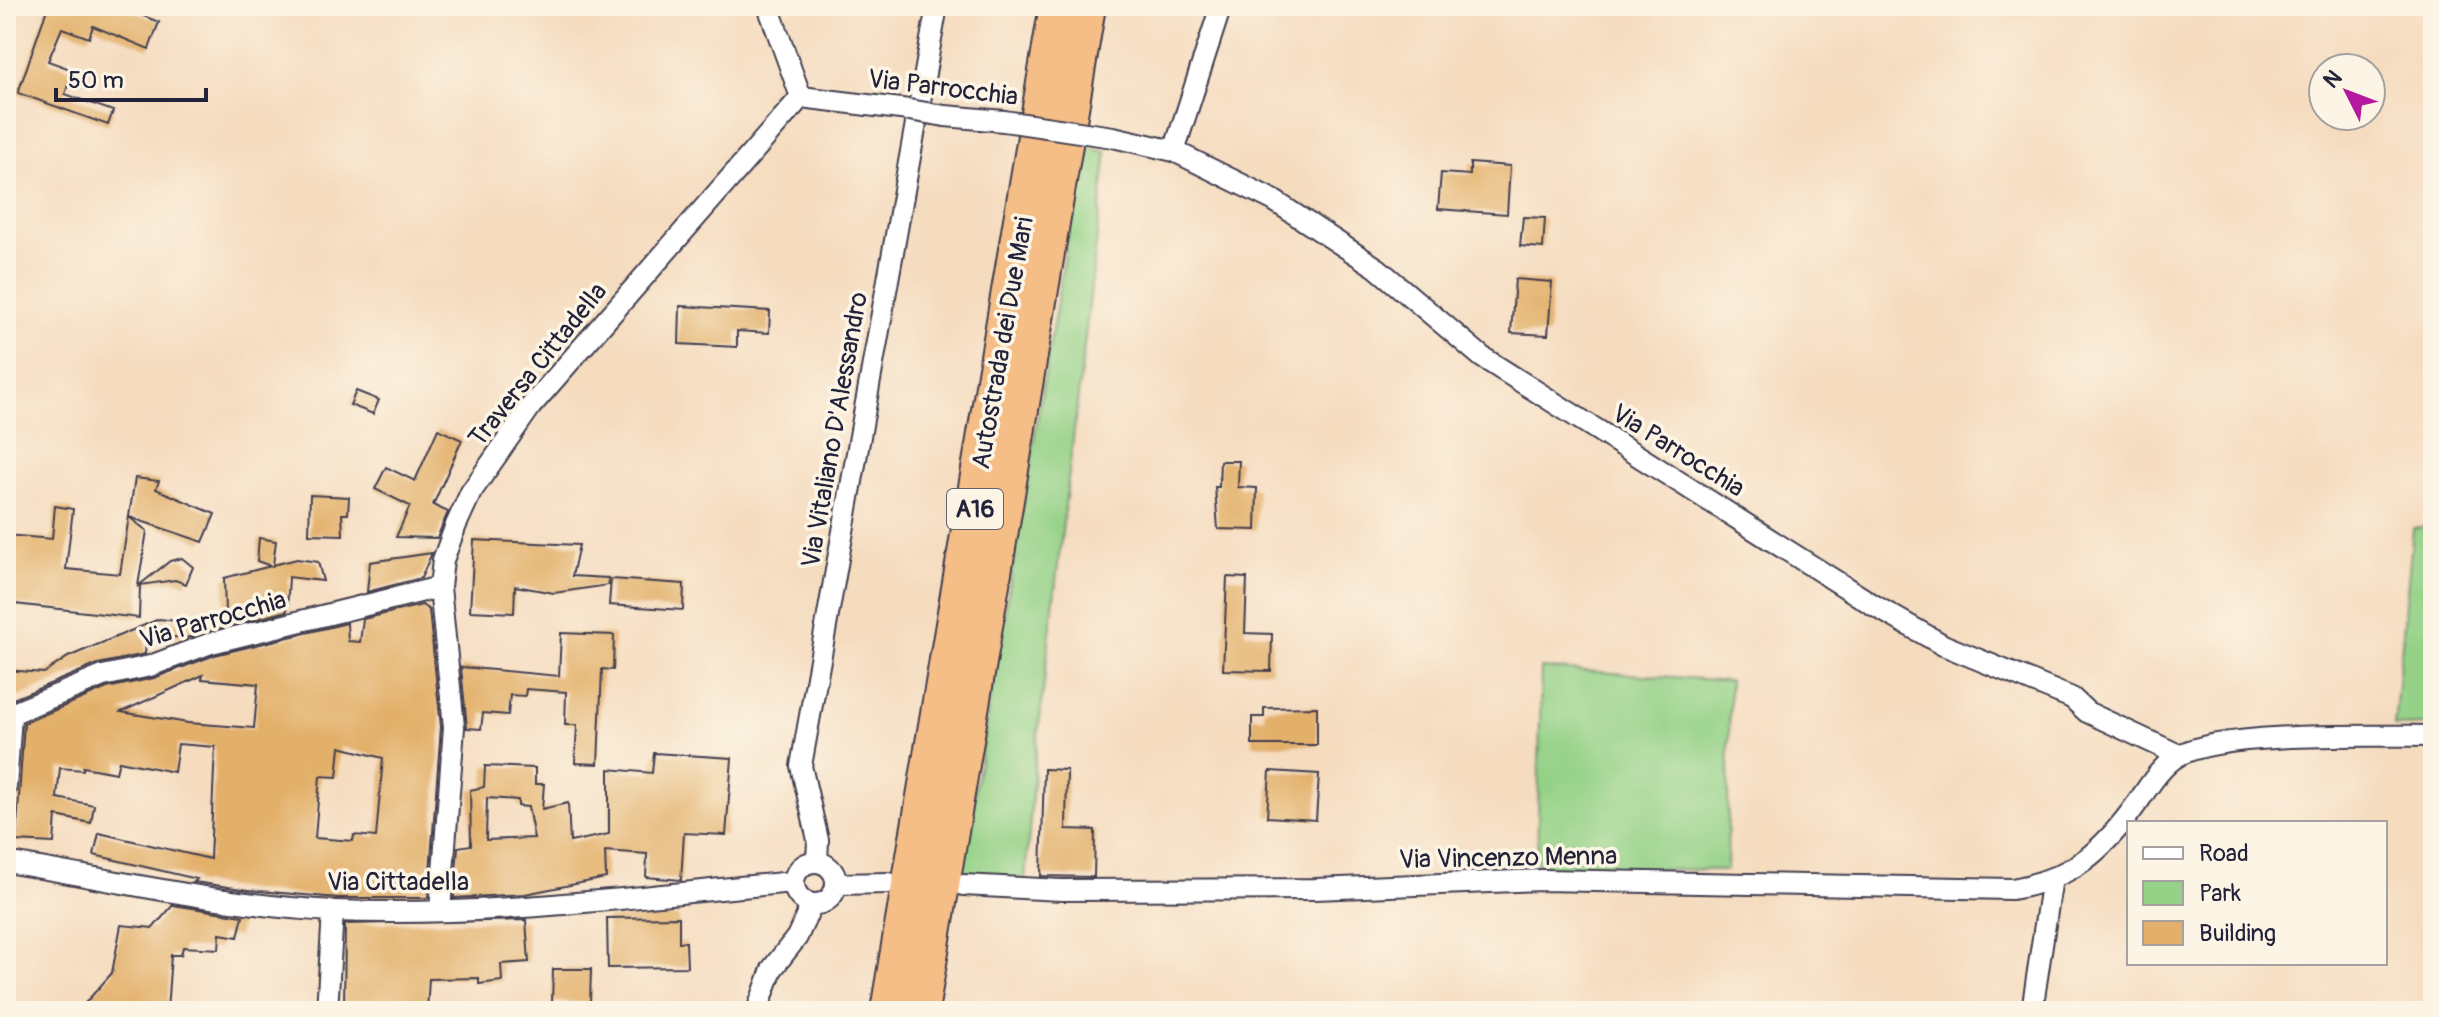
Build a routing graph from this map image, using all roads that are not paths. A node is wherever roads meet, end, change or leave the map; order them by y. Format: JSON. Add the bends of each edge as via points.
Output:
{"nodes":[{"id":1,"x":768,"y":6,"type":"edge"},
{"id":2,"x":937,"y":6,"type":"edge"},
{"id":3,"x":1059,"y":6,"type":"edge"},
{"id":4,"x":1086,"y":6,"type":"edge"},
{"id":5,"x":1221,"y":6,"type":"edge"},
{"id":6,"x":801,"y":97,"type":"junction"},
{"id":7,"x":1174,"y":151,"type":"junction"},
{"id":8,"x":440,"y":587,"type":"junction"},
{"id":9,"x":8,"y":716,"type":"edge"},
{"id":10,"x":2433,"y":736,"type":"edge"},
{"id":11,"x":2179,"y":755,"type":"junction"},
{"id":12,"x":6,"y":787,"type":"edge"},
{"id":13,"x":6,"y":862,"type":"edge"},
{"id":14,"x":817,"y":862,"type":"junction"},
{"id":15,"x":2052,"y":878,"type":"junction"},
{"id":16,"x":793,"y":882,"type":"junction"},
{"id":17,"x":889,"y":883,"type":"dead end"},
{"id":18,"x":836,"y":884,"type":"junction"},
{"id":19,"x":963,"y":885,"type":"dead end"},
{"id":20,"x":812,"y":904,"type":"junction"},
{"id":21,"x":333,"y":911,"type":"junction"},
{"id":22,"x":440,"y":911,"type":"junction"},
{"id":23,"x":327,"y":1011,"type":"edge"},
{"id":24,"x":757,"y":1011,"type":"edge"},
{"id":25,"x":890,"y":1011,"type":"edge"},
{"id":26,"x":919,"y":1011,"type":"edge"},
{"id":27,"x":2032,"y":1011,"type":"edge"}],
"edges":[{"from":1,"to":6,"type":"street"},
{"from":2,"to":14,"type":"street","name":"Via Vitaliano D'Alessandro","via":[[801,766],[818,840]]},
{"from":3,"to":25,"type":"highway","name":"Autostrada dei Due Mari","number":"A16"},
{"from":4,"to":26,"type":"highway","name":"Autostrada dei Due Mari","number":"A16"},
{"from":5,"to":7,"type":"street"},
{"from":6,"to":7,"type":"street","name":"Via Parrocchia","bridge":true,"via":[[1004,121]]},
{"from":6,"to":8,"type":"street","name":"Traversa Cittadella","via":[[531,406],[471,492],[443,560]]},
{"from":7,"to":11,"type":"street","name":"Via Parrocchia","via":[[1299,217],[1377,268],[1482,357],[1875,606],[1943,645],[2072,698],[2087,712]]},
{"from":8,"to":9,"type":"street","name":"Via Parrocchia","via":[[211,643],[150,666],[103,676]]},
{"from":8,"to":22,"type":"street","name":"Traversa Cittadella","via":[[454,727]]},
{"from":9,"to":12,"type":"street"},
{"from":10,"to":11,"type":"street","via":[[2258,740]]},
{"from":11,"to":15,"type":"street","name":"Via Vincenzo Menna","via":[[2096,852]]},
{"from":13,"to":21,"type":"street","name":"Via Cittadella","via":[[192,894]]},
{"from":14,"to":16,"type":"street","via":[[804,865]]},
{"from":14,"to":18,"type":"street","via":[[833,872]]},
{"from":15,"to":19,"type":"street","name":"Via Vincenzo Menna","via":[[2012,889],[1543,880],[1315,889]]},
{"from":15,"to":27,"type":"street"},
{"from":16,"to":20,"type":"street","via":[[800,899]]},
{"from":16,"to":22,"type":"street","name":"Via Cittadella"},
{"from":17,"to":18,"type":"street"},
{"from":18,"to":20,"type":"street","via":[[826,902]]},
{"from":20,"to":24,"type":"street","via":[[797,937],[772,969]]},
{"from":21,"to":22,"type":"street","name":"Via Cittadella"},
{"from":21,"to":23,"type":"street"}]}
